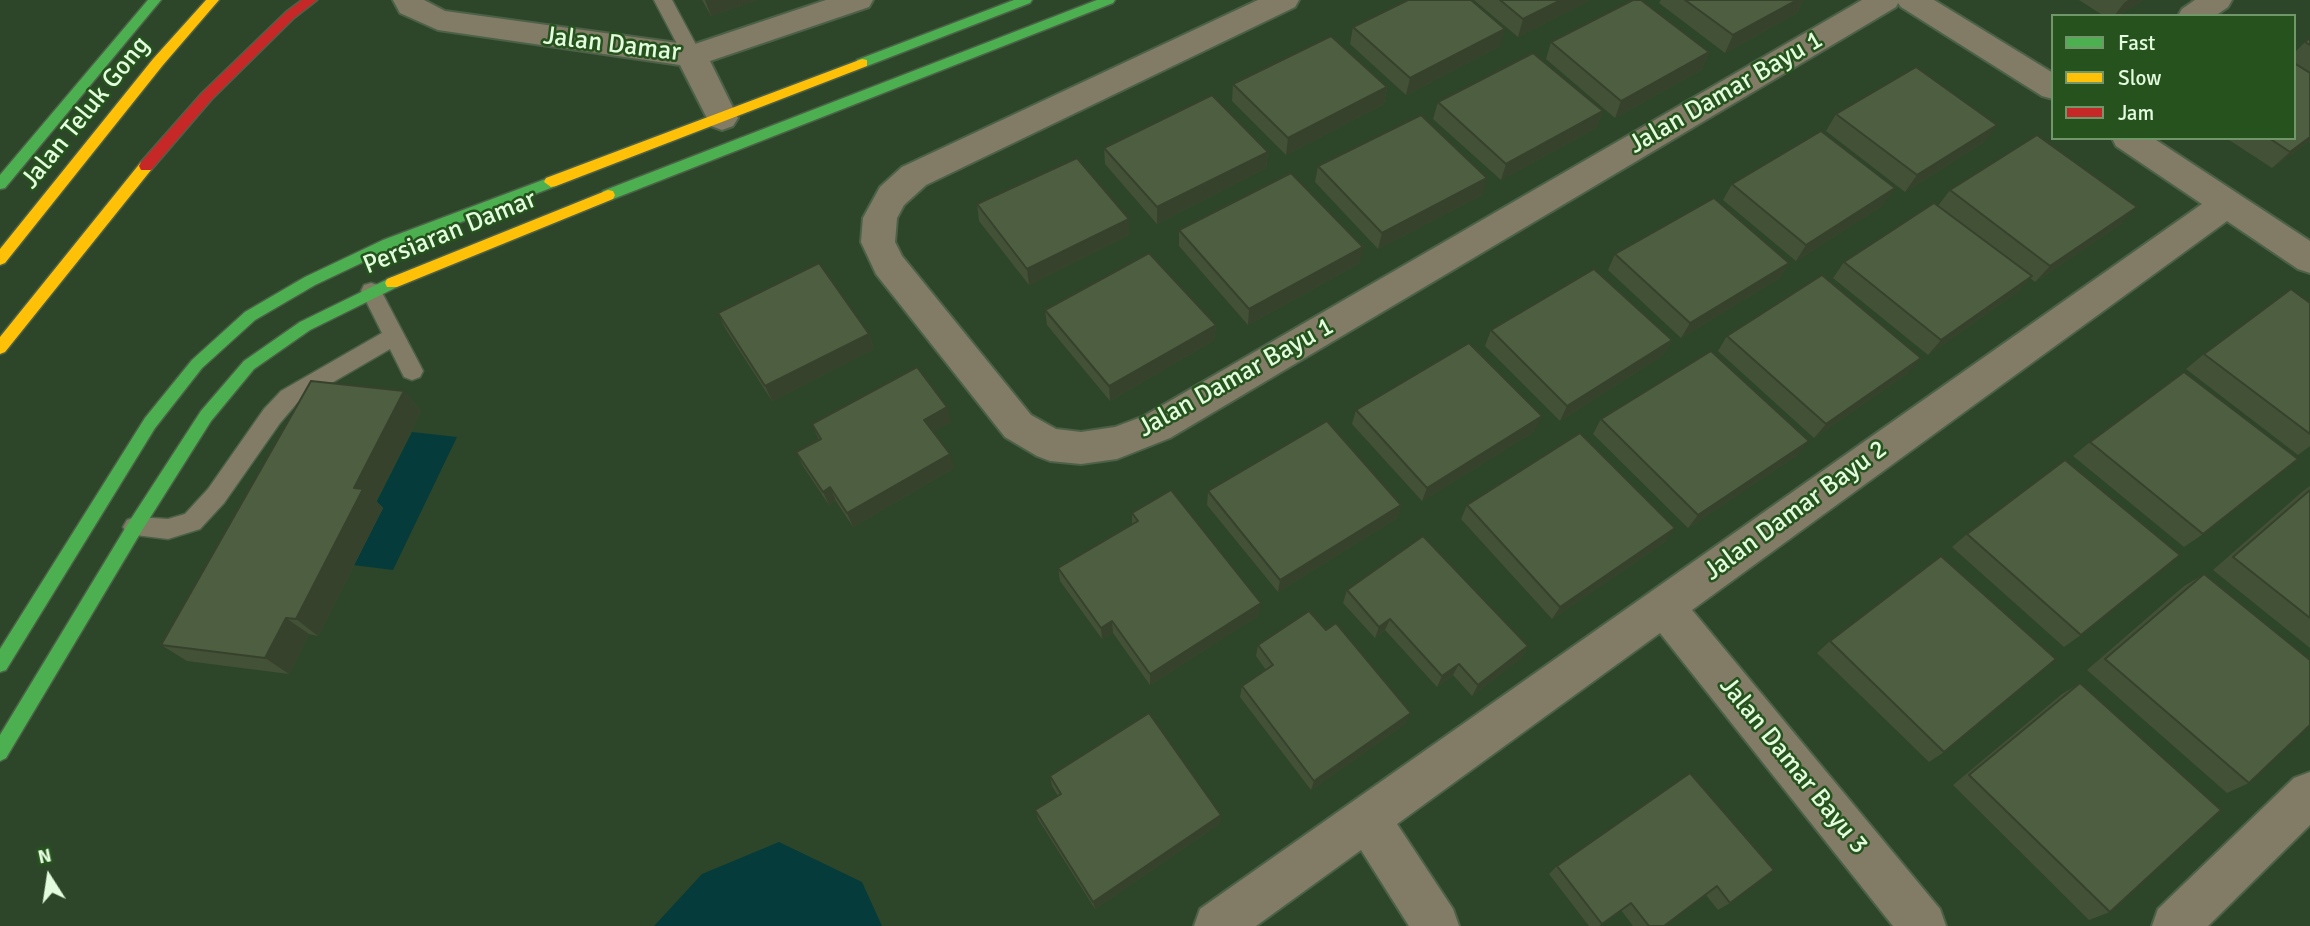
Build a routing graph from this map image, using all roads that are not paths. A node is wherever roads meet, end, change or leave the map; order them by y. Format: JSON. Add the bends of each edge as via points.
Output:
{"nodes":[{"id":1,"x":155,"y":0,"type":"edge"},
{"id":2,"x":213,"y":0,"type":"edge"},
{"id":3,"x":311,"y":0,"type":"edge"},
{"id":4,"x":408,"y":0,"type":"edge"},
{"id":5,"x":663,"y":0,"type":"edge"},
{"id":6,"x":858,"y":0,"type":"edge"},
{"id":7,"x":1026,"y":0,"type":"edge"},
{"id":8,"x":1109,"y":0,"type":"edge"},
{"id":9,"x":1284,"y":0,"type":"edge"},
{"id":10,"x":1885,"y":0,"type":"edge"},
{"id":11,"x":1912,"y":0,"type":"edge"},
{"id":12,"x":2217,"y":0,"type":"edge"},
{"id":13,"x":2196,"y":14,"type":"edge"},
{"id":14,"x":694,"y":56,"type":"junction"},
{"id":15,"x":2051,"y":87,"type":"edge"},
{"id":16,"x":722,"y":118,"type":"junction"},
{"id":17,"x":2131,"y":140,"type":"edge"},
{"id":18,"x":0,"y":184,"type":"edge"},
{"id":19,"x":2226,"y":204,"type":"junction"},
{"id":20,"x":0,"y":259,"type":"edge"},
{"id":21,"x":2310,"y":259,"type":"edge"},
{"id":22,"x":371,"y":291,"type":"junction"},
{"id":23,"x":394,"y":336,"type":"junction"},
{"id":24,"x":0,"y":348,"type":"edge"},
{"id":25,"x":412,"y":370,"type":"dead end"},
{"id":26,"x":135,"y":527,"type":"junction"},
{"id":27,"x":1664,"y":606,"type":"junction"},
{"id":28,"x":0,"y":664,"type":"edge"},
{"id":29,"x":0,"y":752,"type":"edge"},
{"id":30,"x":2310,"y":794,"type":"edge"},
{"id":31,"x":1367,"y":818,"type":"junction"},
{"id":32,"x":1217,"y":926,"type":"edge"},
{"id":33,"x":1436,"y":926,"type":"edge"},
{"id":34,"x":1923,"y":926,"type":"edge"},
{"id":35,"x":2175,"y":926,"type":"edge"}],
"edges":[{"from":1,"to":18,"type":"street","name":"Jalan Teluk Gong"},
{"from":2,"to":20,"type":"street","name":"Jalan Teluk Gong"},
{"from":3,"to":24,"type":"street","via":[[208,96],[146,164]]},
{"from":4,"to":14,"type":"street","name":"Jalan Damar","via":[[438,20]]},
{"from":5,"to":14,"type":"lane"},
{"from":6,"to":14,"type":"street","name":"Jalan Damar"},
{"from":7,"to":16,"type":"street","name":"Persiaran Damar"},
{"from":8,"to":22,"type":"street","name":"Persiaran Damar"},
{"from":9,"to":10,"type":"street","name":"Jalan Damar Bayu 1","via":[[914,176],[892,195],[880,218],[878,242],[888,264],[1018,426],[1050,445],[1081,449],[1117,443],[1157,427]]},
{"from":11,"to":15,"type":"street"},
{"from":12,"to":13,"type":"street"},
{"from":14,"to":16,"type":"street"},
{"from":16,"to":28,"type":"street","name":"Persiaran Damar","via":[[388,244],[250,316],[197,364],[150,423]]},
{"from":17,"to":19,"type":"street"},
{"from":19,"to":21,"type":"street"},
{"from":19,"to":27,"type":"street","name":"Jalan Damar Bayu 2"},
{"from":22,"to":23,"type":"lane"},
{"from":22,"to":26,"type":"street","name":"Persiaran Damar","via":[[305,326],[249,365],[206,416]]},
{"from":23,"to":25,"type":"lane"},
{"from":23,"to":26,"type":"lane","via":[[289,397],[192,522],[168,529]]},
{"from":26,"to":29,"type":"street","name":"Persiaran Damar"},
{"from":27,"to":31,"type":"street","name":"Jalan Damar Bayu 2"},
{"from":27,"to":34,"type":"street","name":"Jalan Damar Bayu 3"},
{"from":30,"to":35,"type":"street"},
{"from":31,"to":32,"type":"street","name":"Jalan Damar Bayu 2"},
{"from":31,"to":33,"type":"street"}]}
